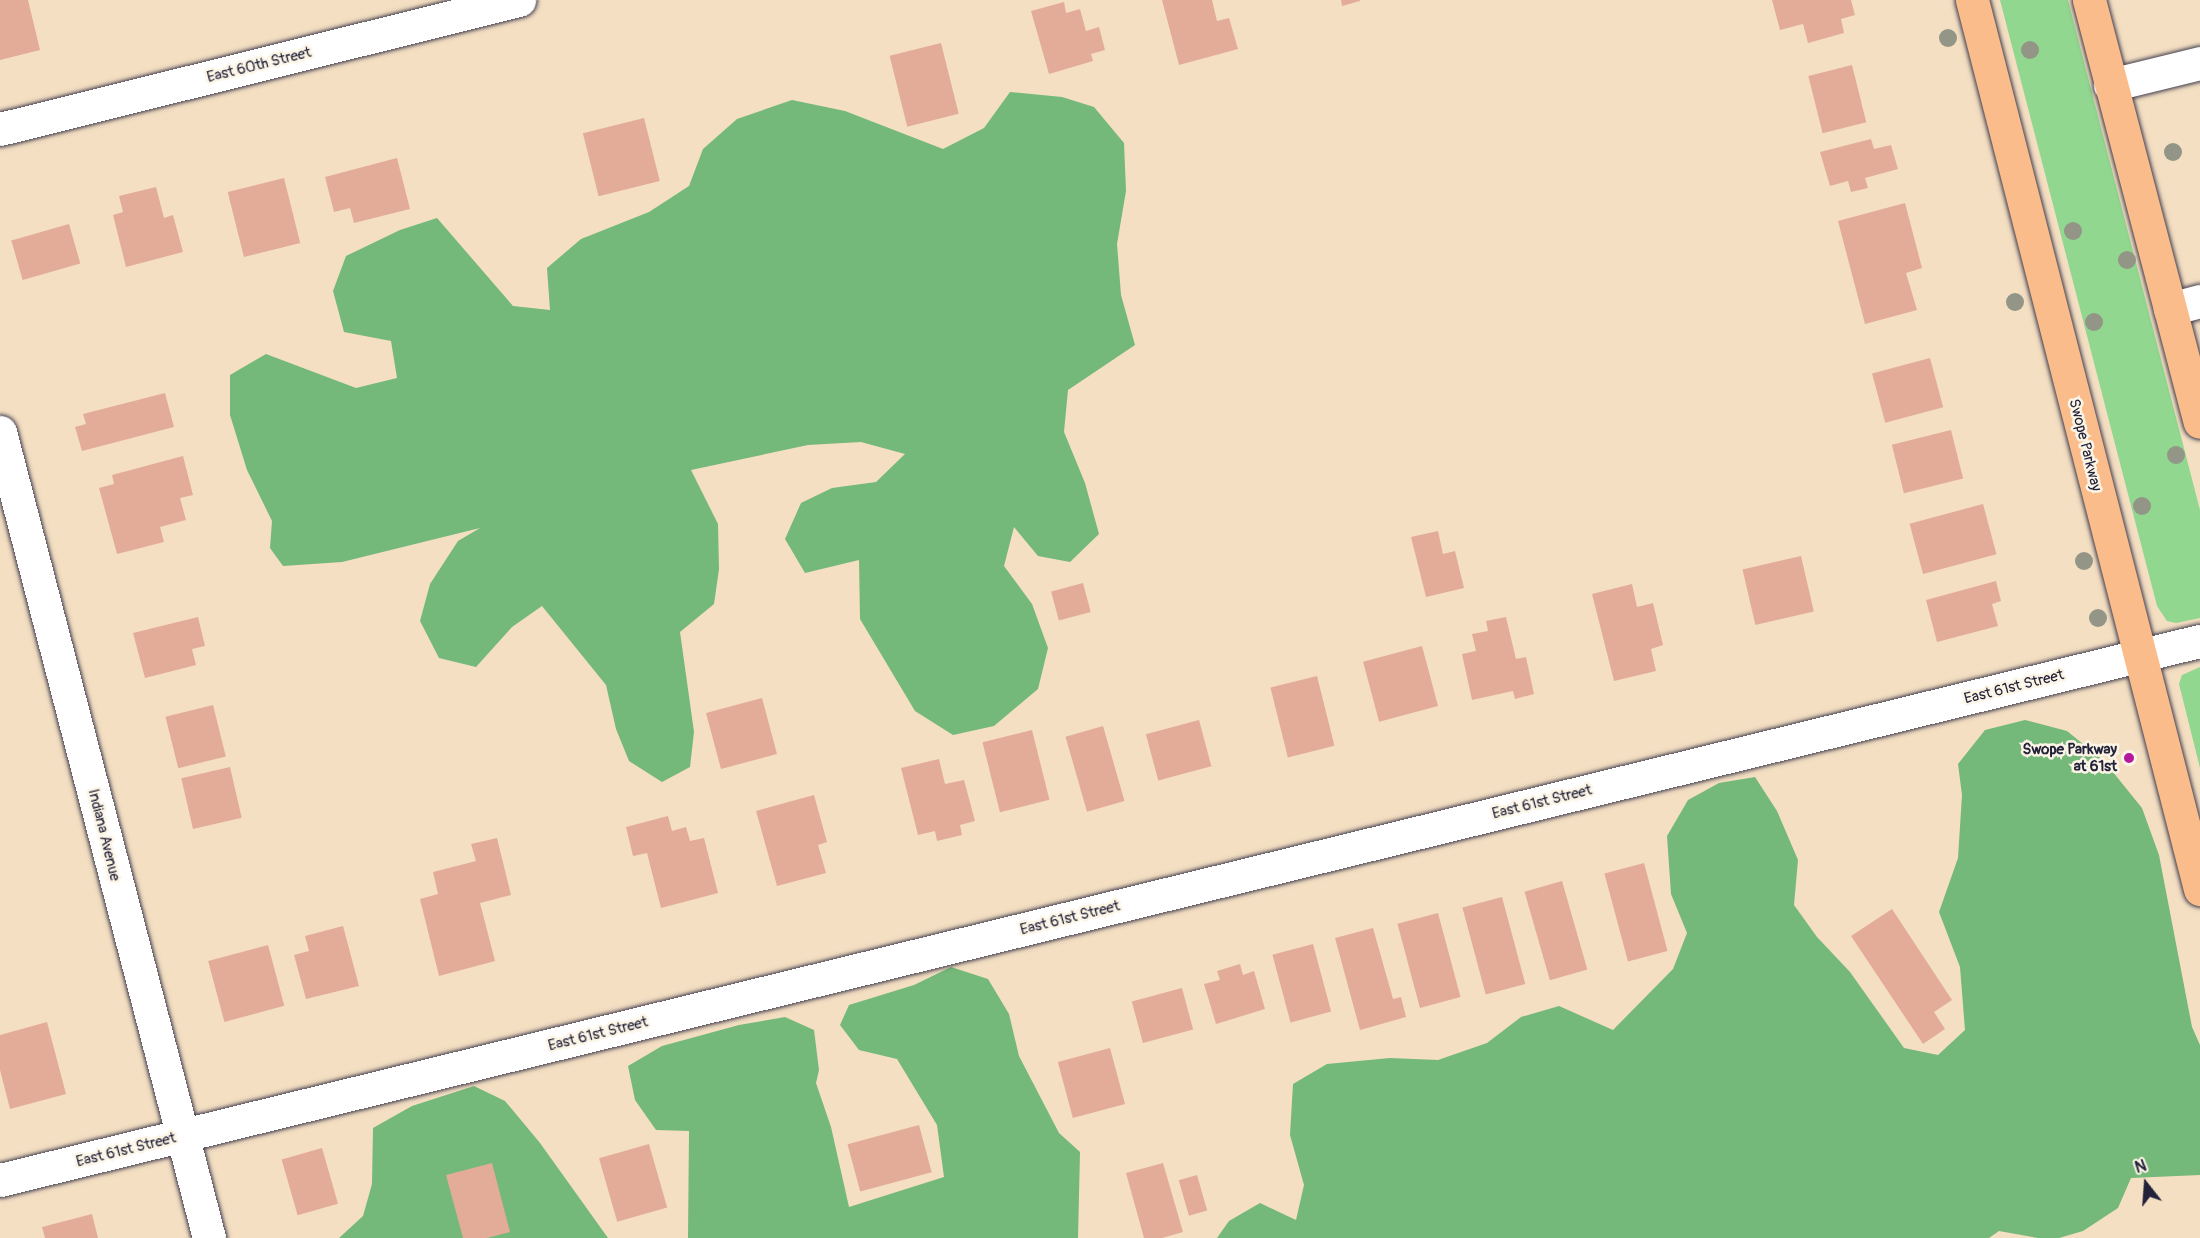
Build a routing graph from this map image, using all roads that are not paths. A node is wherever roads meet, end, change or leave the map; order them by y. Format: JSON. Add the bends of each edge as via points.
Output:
{"nodes":[{"id":1,"x":519,"y":0,"type":"edge"},
{"id":2,"x":1972,"y":0,"type":"edge"},
{"id":3,"x":2089,"y":0,"type":"edge"},
{"id":4,"x":2200,"y":63,"type":"edge"},
{"id":5,"x":2110,"y":85,"type":"junction"},
{"id":6,"x":0,"y":129,"type":"edge"},
{"id":7,"x":2185,"y":305,"type":"edge"},
{"id":8,"x":2200,"y":422,"type":"edge"},
{"id":9,"x":0,"y":432,"type":"edge"},
{"id":10,"x":2200,"y":641,"type":"edge"},
{"id":11,"x":2139,"y":656,"type":"junction"},
{"id":12,"x":2200,"y":889,"type":"edge"},
{"id":13,"x":182,"y":1136,"type":"junction"},
{"id":14,"x":0,"y":1180,"type":"edge"},
{"id":15,"x":209,"y":1238,"type":"edge"}],
"edges":[{"from":1,"to":6,"type":"street","name":"East 60th Street"},
{"from":2,"to":11,"type":"main road","name":"Swope Parkway"},
{"from":3,"to":5,"type":"main road"},
{"from":4,"to":5,"type":"street"},
{"from":5,"to":7,"type":"main road"},
{"from":7,"to":8,"type":"main road"},
{"from":9,"to":13,"type":"street","name":"Indiana Avenue"},
{"from":10,"to":11,"type":"street","name":"East 61st Street"},
{"from":11,"to":12,"type":"main road","name":"Swope Parkway"},
{"from":11,"to":13,"type":"street","name":"East 61st Street"},
{"from":13,"to":14,"type":"street","name":"East 61st Street"},
{"from":13,"to":15,"type":"street","name":"Indiana Avenue"}]}
